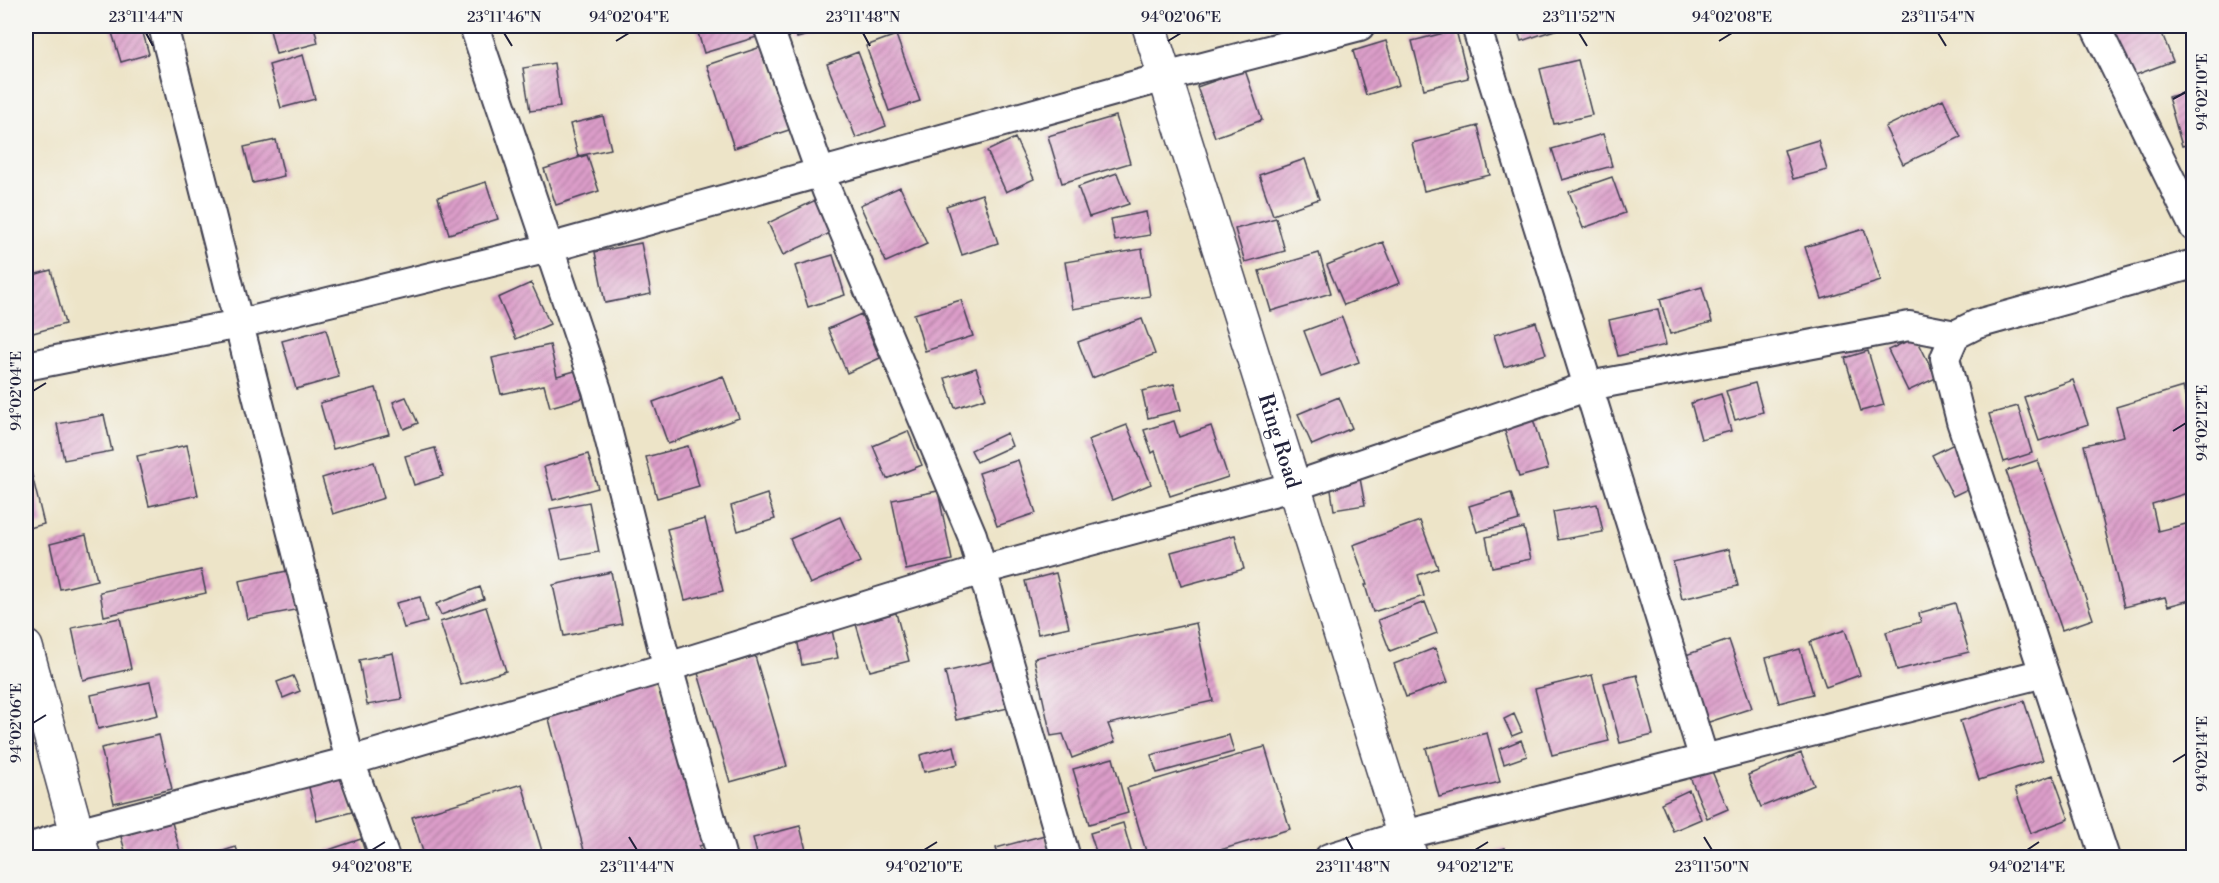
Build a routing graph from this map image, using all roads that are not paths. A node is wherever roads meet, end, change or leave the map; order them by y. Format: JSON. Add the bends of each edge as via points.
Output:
{"nodes":[{"id":1,"x":163,"y":26,"type":"edge"},
{"id":2,"x":474,"y":26,"type":"edge"},
{"id":3,"x":768,"y":26,"type":"edge"},
{"id":4,"x":1149,"y":26,"type":"edge"},
{"id":5,"x":1360,"y":26,"type":"edge"},
{"id":6,"x":1476,"y":26,"type":"edge"},
{"id":7,"x":2096,"y":26,"type":"edge"},
{"id":8,"x":1165,"y":77,"type":"junction"},
{"id":9,"x":821,"y":173,"type":"junction"},
{"id":10,"x":2193,"y":227,"type":"edge"},
{"id":11,"x":549,"y":248,"type":"junction"},
{"id":12,"x":2193,"y":264,"type":"edge"},
{"id":13,"x":239,"y":324,"type":"junction"},
{"id":14,"x":1955,"y":335,"type":"junction"},
{"id":15,"x":26,"y":366,"type":"edge"},
{"id":16,"x":1589,"y":386,"type":"junction"},
{"id":17,"x":1294,"y":486,"type":"junction"},
{"id":18,"x":982,"y":570,"type":"junction"},
{"id":19,"x":26,"y":647,"type":"edge"},
{"id":20,"x":668,"y":667,"type":"junction"},
{"id":21,"x":2044,"y":673,"type":"junction"},
{"id":22,"x":1704,"y":759,"type":"junction"},
{"id":23,"x":350,"y":761,"type":"junction"},
{"id":24,"x":80,"y":845,"type":"edge"},
{"id":25,"x":1407,"y":846,"type":"edge"},
{"id":26,"x":26,"y":849,"type":"edge"},
{"id":27,"x":385,"y":858,"type":"edge"},
{"id":28,"x":722,"y":858,"type":"edge"},
{"id":29,"x":1066,"y":858,"type":"edge"},
{"id":30,"x":1329,"y":858,"type":"edge"},
{"id":31,"x":2105,"y":858,"type":"edge"}],
"edges":[{"from":1,"to":13,"type":"street"},
{"from":2,"to":11,"type":"street"},
{"from":3,"to":9,"type":"street"},
{"from":4,"to":8,"type":"main road","name":"Ring Road"},
{"from":5,"to":8,"type":"street"},
{"from":6,"to":16,"type":"street"},
{"from":7,"to":10,"type":"street"},
{"from":8,"to":9,"type":"street"},
{"from":8,"to":17,"type":"main road","name":"Ring Road"},
{"from":9,"to":11,"type":"street"},
{"from":9,"to":18,"type":"street","via":[[972,535]]},
{"from":11,"to":13,"type":"street"},
{"from":11,"to":20,"type":"street","via":[[597,390]]},
{"from":12,"to":14,"type":"street","via":[[1977,324]]},
{"from":13,"to":15,"type":"street"},
{"from":13,"to":23,"type":"street"},
{"from":14,"to":16,"type":"street","via":[[1909,326]]},
{"from":14,"to":21,"type":"street","via":[[1945,358],[1961,421]]},
{"from":16,"to":17,"type":"street"},
{"from":16,"to":22,"type":"street"},
{"from":17,"to":18,"type":"street"},
{"from":17,"to":25,"type":"main road","name":"Ring Road"},
{"from":18,"to":20,"type":"street"},
{"from":18,"to":29,"type":"street"},
{"from":19,"to":24,"type":"main road"},
{"from":20,"to":23,"type":"street"},
{"from":20,"to":28,"type":"street"},
{"from":21,"to":22,"type":"street"},
{"from":21,"to":31,"type":"street"},
{"from":22,"to":25,"type":"street"},
{"from":23,"to":24,"type":"street"},
{"from":23,"to":27,"type":"street"},
{"from":24,"to":26,"type":"street"},
{"from":25,"to":30,"type":"street"}]}
